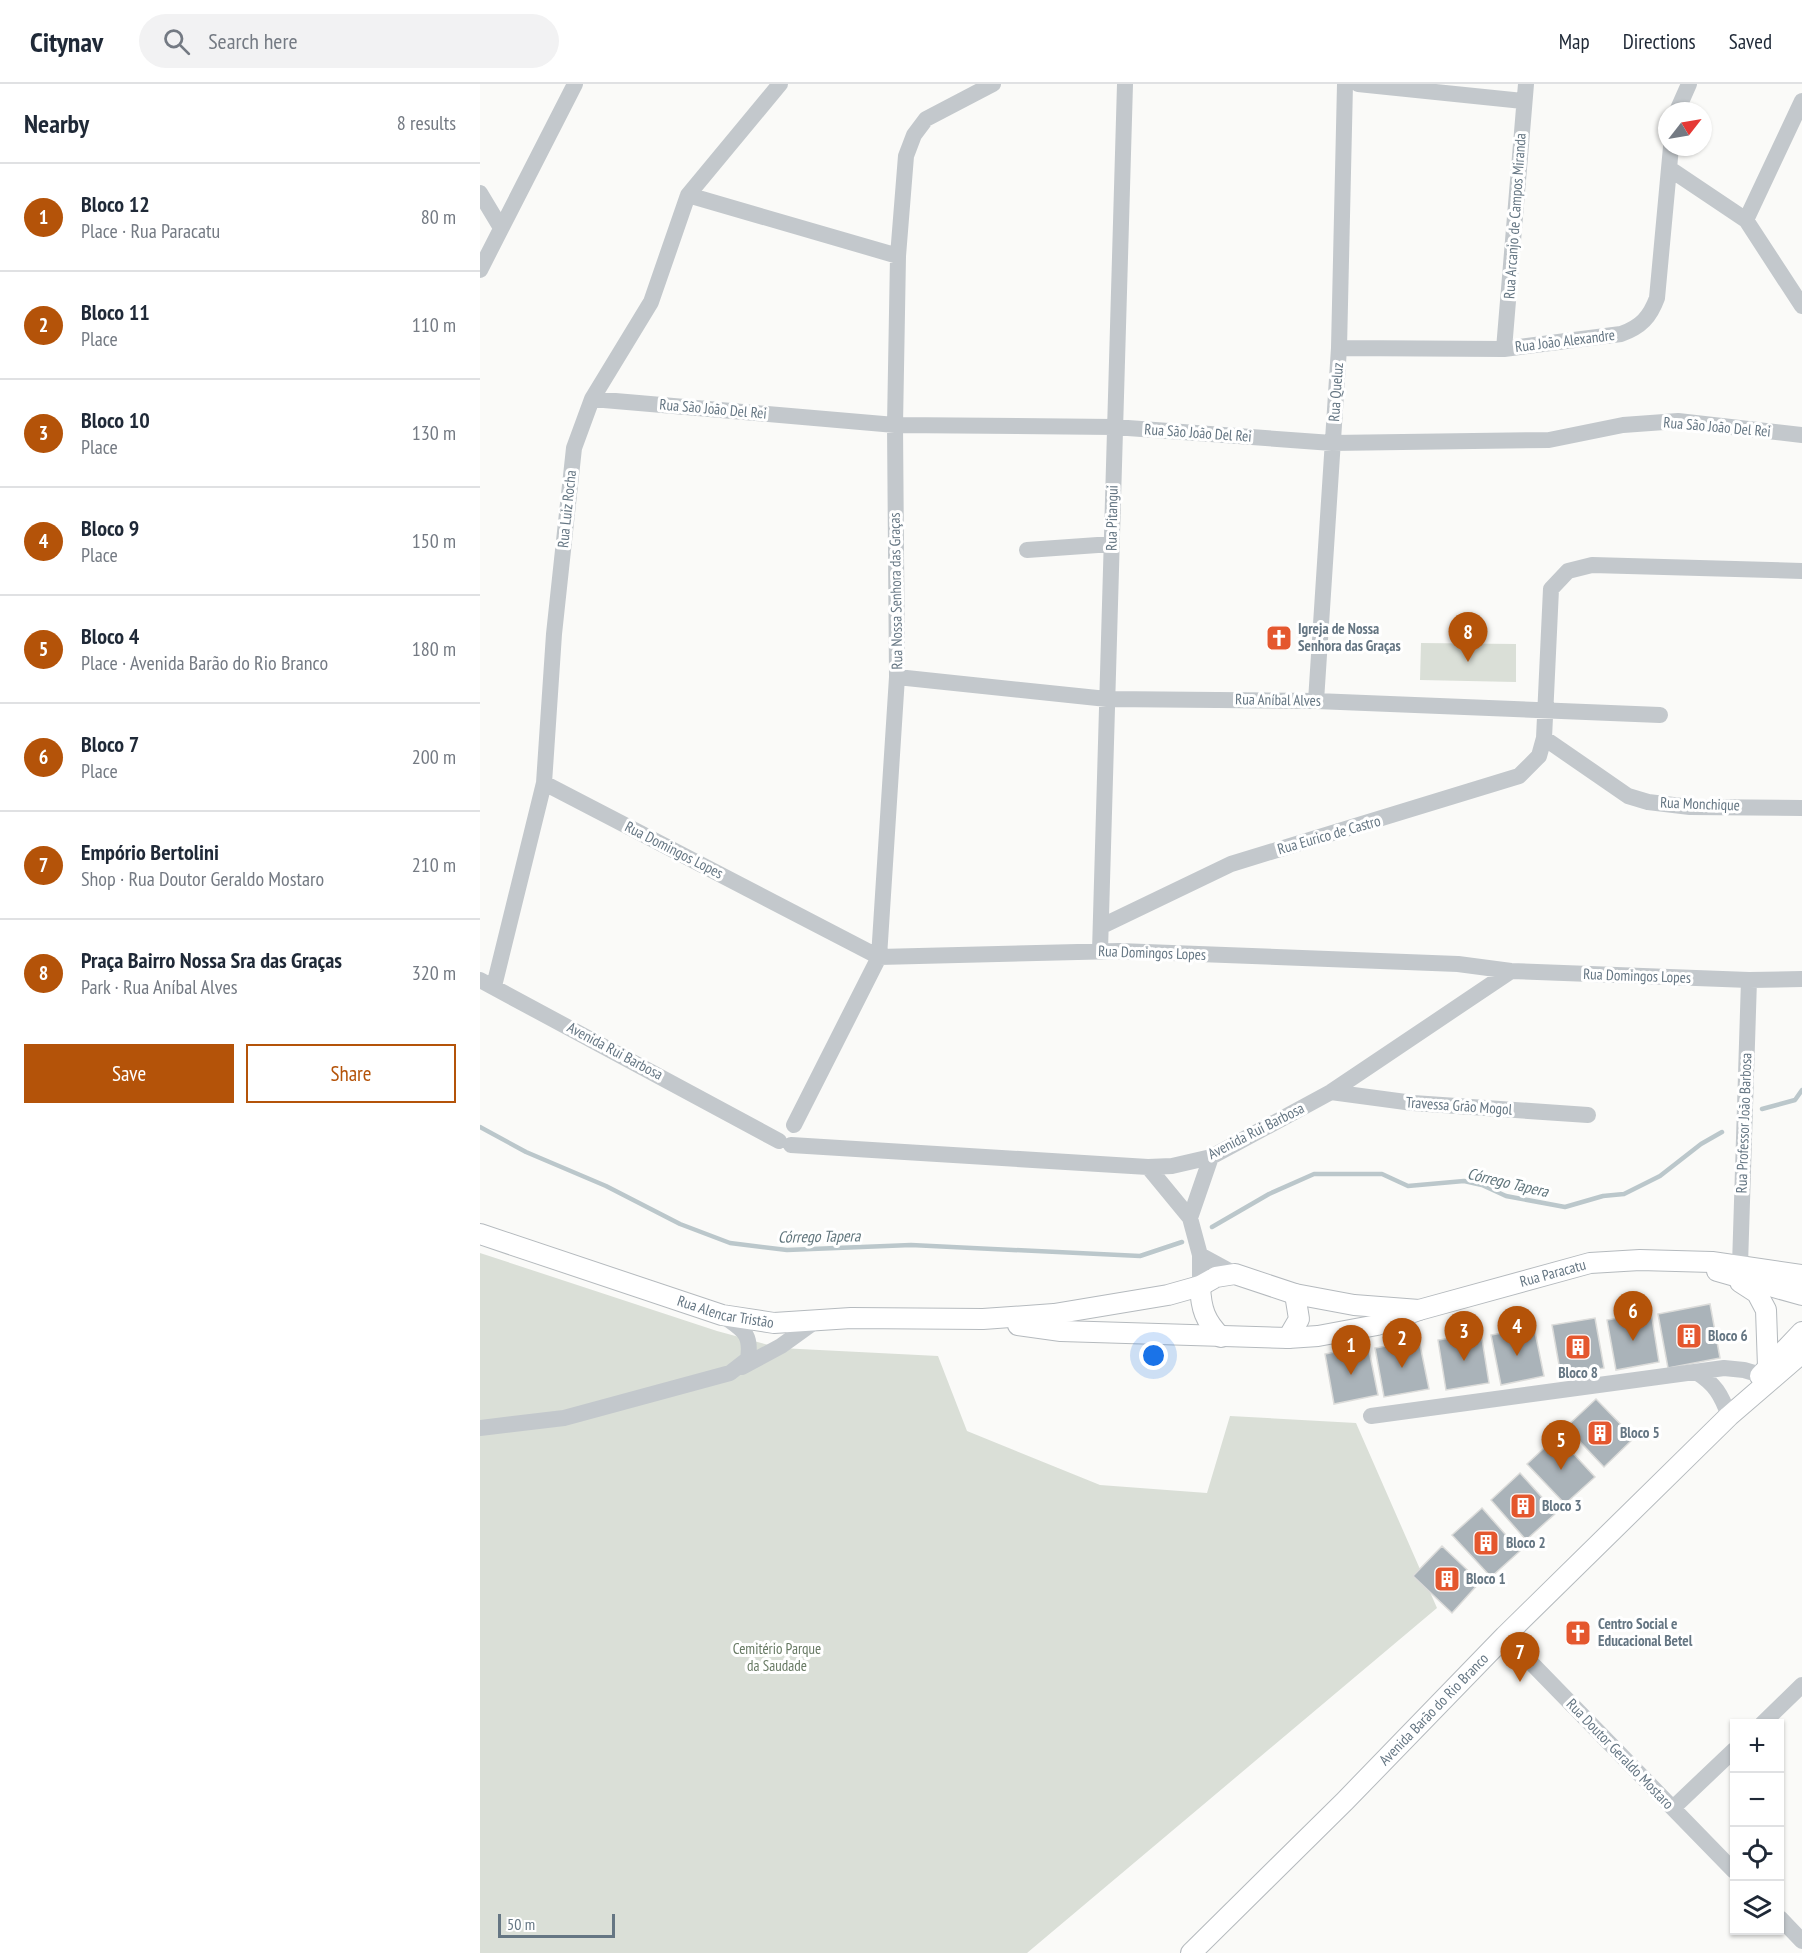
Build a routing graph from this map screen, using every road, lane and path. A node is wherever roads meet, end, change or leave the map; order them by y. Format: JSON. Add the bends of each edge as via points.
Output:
{"nodes":[{"id":1,"x":575,"y":84,"type":"edge"},
{"id":2,"x":780,"y":84,"type":"edge"},
{"id":3,"x":993,"y":84,"type":"edge"},
{"id":4,"x":1125,"y":84,"type":"edge"},
{"id":5,"x":1345,"y":84,"type":"edge"},
{"id":6,"x":1358,"y":84,"type":"edge"},
{"id":7,"x":1526,"y":84,"type":"edge"},
{"id":8,"x":1689,"y":84,"type":"edge"},
{"id":9,"x":1523,"y":101,"type":"junction"},
{"id":10,"x":1802,"y":101,"type":"edge"},
{"id":11,"x":1681,"y":102,"type":"edge"},
{"id":12,"x":1671,"y":156,"type":"edge"},
{"id":13,"x":1670,"y":169,"type":"junction"},
{"id":14,"x":480,"y":193,"type":"edge"},
{"id":15,"x":688,"y":195,"type":"junction"},
{"id":16,"x":1746,"y":220,"type":"junction"},
{"id":17,"x":501,"y":228,"type":"junction"},
{"id":18,"x":898,"y":256,"type":"junction"},
{"id":19,"x":480,"y":270,"type":"edge"},
{"id":20,"x":1802,"y":306,"type":"edge"},
{"id":21,"x":1340,"y":348,"type":"junction"},
{"id":22,"x":1504,"y":349,"type":"junction"},
{"id":23,"x":592,"y":399,"type":"junction"},
{"id":24,"x":895,"y":425,"type":"junction"},
{"id":25,"x":1114,"y":426,"type":"junction"},
{"id":26,"x":1802,"y":435,"type":"edge"},
{"id":27,"x":1332,"y":443,"type":"junction"},
{"id":28,"x":1112,"y":544,"type":"junction"},
{"id":29,"x":1027,"y":550,"type":"dead end"},
{"id":30,"x":1802,"y":571,"type":"edge"},
{"id":31,"x":897,"y":677,"type":"junction"},
{"id":32,"x":1107,"y":699,"type":"junction"},
{"id":33,"x":1317,"y":700,"type":"junction"},
{"id":34,"x":1545,"y":712,"type":"junction"},
{"id":35,"x":1660,"y":715,"type":"dead end"},
{"id":36,"x":1544,"y":738,"type":"junction"},
{"id":37,"x":544,"y":783,"type":"junction"},
{"id":38,"x":1802,"y":808,"type":"edge"},
{"id":39,"x":1102,"y":926,"type":"junction"},
{"id":40,"x":1100,"y":951,"type":"junction"},
{"id":41,"x":879,"y":957,"type":"junction"},
{"id":42,"x":1458,"y":964,"type":"junction"},
{"id":43,"x":1511,"y":971,"type":"junction"},
{"id":44,"x":1749,"y":980,"type":"junction"},
{"id":45,"x":1802,"y":980,"type":"edge"},
{"id":46,"x":487,"y":983,"type":"edge"},
{"id":47,"x":1473,"y":997,"type":"junction"},
{"id":48,"x":1331,"y":1092,"type":"junction"},
{"id":49,"x":1588,"y":1114,"type":"dead end"},
{"id":50,"x":789,"y":1134,"type":"junction"},
{"id":51,"x":1211,"y":1157,"type":"junction"},
{"id":52,"x":1148,"y":1167,"type":"junction"},
{"id":53,"x":1190,"y":1218,"type":"junction"},
{"id":54,"x":480,"y":1234,"type":"edge"},
{"id":55,"x":1200,"y":1255,"type":"junction"},
{"id":56,"x":1735,"y":1271,"type":"junction"},
{"id":57,"x":1235,"y":1274,"type":"junction"},
{"id":58,"x":1802,"y":1275,"type":"edge"},
{"id":59,"x":1200,"y":1286,"type":"junction"},
{"id":60,"x":1295,"y":1294,"type":"junction"},
{"id":61,"x":1802,"y":1295,"type":"edge"},
{"id":62,"x":1419,"y":1310,"type":"junction"},
{"id":63,"x":722,"y":1315,"type":"junction"},
{"id":64,"x":983,"y":1319,"type":"junction"},
{"id":65,"x":817,"y":1320,"type":"junction"},
{"id":66,"x":1802,"y":1332,"type":"edge"},
{"id":67,"x":1221,"y":1337,"type":"junction"},
{"id":68,"x":1288,"y":1338,"type":"junction"},
{"id":69,"x":1802,"y":1353,"type":"edge"},
{"id":70,"x":738,"y":1368,"type":"junction"},
{"id":71,"x":1764,"y":1371,"type":"junction"},
{"id":72,"x":1695,"y":1372,"type":"junction"},
{"id":73,"x":1371,"y":1416,"type":"dead end"},
{"id":74,"x":1729,"y":1416,"type":"junction"},
{"id":75,"x":480,"y":1428,"type":"edge"},
{"id":76,"x":1505,"y":1636,"type":"junction"},
{"id":77,"x":1802,"y":1685,"type":"edge"},
{"id":78,"x":1767,"y":1719,"type":"edge"},
{"id":79,"x":1730,"y":1754,"type":"edge"},
{"id":80,"x":1673,"y":1809,"type":"junction"},
{"id":81,"x":1730,"y":1867,"type":"edge"},
{"id":82,"x":1784,"y":1923,"type":"edge"},
{"id":83,"x":1802,"y":1941,"type":"edge"},
{"id":84,"x":1191,"y":1953,"type":"edge"}],
"edges":[{"from":1,"to":17,"type":"street"},
{"from":2,"to":15,"type":"street","name":"Rua Luiz Rocha"},
{"from":3,"to":18,"type":"street","name":"Rua Nossa Senhora das Graças","via":[[926,119],[914,135],[906,156]]},
{"from":4,"to":25,"type":"street","name":"Rua Pitangui"},
{"from":5,"to":21,"type":"street","name":"Rua Queluz"},
{"from":6,"to":9,"type":"street"},
{"from":7,"to":9,"type":"street","name":"Rua Arcanjo de Campos Miranda"},
{"from":8,"to":11,"type":"street"},
{"from":9,"to":22,"type":"street","name":"Rua Arcanjo de Campos Miranda"},
{"from":10,"to":16,"type":"street"},
{"from":12,"to":13,"type":"street","name":"Rua João Alexandre"},
{"from":13,"to":16,"type":"street"},
{"from":13,"to":22,"type":"street","name":"Rua João Alexandre","via":[[1657,298],[1646,320],[1621,334]]},
{"from":14,"to":17,"type":"street"},
{"from":15,"to":18,"type":"street"},
{"from":15,"to":23,"type":"street","name":"Rua Luiz Rocha","via":[[651,302]]},
{"from":16,"to":20,"type":"street"},
{"from":17,"to":19,"type":"street"},
{"from":18,"to":24,"type":"street","name":"Rua Nossa Senhora das Graças"},
{"from":21,"to":22,"type":"street","name":"Rua João Alexandre"},
{"from":21,"to":27,"type":"street","name":"Rua Queluz"},
{"from":23,"to":24,"type":"street","name":"Rua São João Del Rei"},
{"from":23,"to":37,"type":"street","name":"Rua Luiz Rocha","via":[[574,448],[554,634]]},
{"from":24,"to":25,"type":"street","name":"Rua São João Del Rei"},
{"from":24,"to":31,"type":"street","name":"Rua Nossa Senhora das Graças"},
{"from":25,"to":27,"type":"street","name":"Rua São João Del Rei"},
{"from":25,"to":28,"type":"street","name":"Rua Pitangui"},
{"from":26,"to":27,"type":"street","name":"Rua São João Del Rei","via":[[1678,421],[1623,425],[1549,440]]},
{"from":27,"to":33,"type":"street","name":"Rua Queluz"},
{"from":28,"to":29,"type":"street"},
{"from":28,"to":32,"type":"street","name":"Rua Pitangui"},
{"from":30,"to":34,"type":"street","via":[[1592,565],[1568,571],[1551,589]]},
{"from":31,"to":32,"type":"street","name":"Rua Aníbal Alves"},
{"from":31,"to":41,"type":"street","name":"Rua Nossa Senhora das Graças"},
{"from":32,"to":33,"type":"street","name":"Rua Aníbal Alves"},
{"from":32,"to":39,"type":"street","name":"Rua Pitangui"},
{"from":33,"to":34,"type":"street","name":"Rua Aníbal Alves"},
{"from":34,"to":35,"type":"street","name":"Rua Aníbal Alves"},
{"from":34,"to":36,"type":"street"},
{"from":36,"to":38,"type":"street","name":"Rua Monchique","via":[[1628,796],[1648,802],[1690,807]]},
{"from":36,"to":39,"type":"street","name":"Rua Eurico de Castro","via":[[1539,756],[1530,767],[1504,782],[1231,864]]},
{"from":37,"to":41,"type":"street","name":"Rua Domingos Lopes"},
{"from":37,"to":46,"type":"street","name":"Rua Luiz Rocha"},
{"from":39,"to":40,"type":"street","name":"Rua Pitangui"},
{"from":40,"to":41,"type":"street","name":"Rua Domingos Lopes"},
{"from":40,"to":42,"type":"street","name":"Rua Domingos Lopes"},
{"from":41,"to":50,"type":"street","name":"Rua Nossa Senhora das Graças"},
{"from":42,"to":43,"type":"street","name":"Rua Domingos Lopes"},
{"from":42,"to":47,"type":"street","via":[[1471,981]]},
{"from":43,"to":44,"type":"street","name":"Rua Domingos Lopes"},
{"from":43,"to":47,"type":"street","name":"Avenida Rui Barbosa"},
{"from":44,"to":45,"type":"street","name":"Rua Domingos Lopes"},
{"from":44,"to":56,"type":"street","name":"Rua Professor João Barbosa"},
{"from":46,"to":50,"type":"street","name":"Avenida Rui Barbosa","via":[[749,1123]]},
{"from":47,"to":48,"type":"street","name":"Avenida Rui Barbosa"},
{"from":48,"to":49,"type":"street","name":"Travessa Grão Mogol","via":[[1413,1103]]},
{"from":48,"to":51,"type":"street","name":"Avenida Rui Barbosa"},
{"from":50,"to":52,"type":"street","name":"Avenida Rui Barbosa","via":[[819,1149]]},
{"from":51,"to":52,"type":"street","name":"Avenida Rui Barbosa"},
{"from":51,"to":53,"type":"street"},
{"from":52,"to":53,"type":"street"},
{"from":53,"to":55,"type":"street"},
{"from":54,"to":63,"type":"main road","name":"Rua Alencar Tristão"},
{"from":55,"to":57,"type":"street"},
{"from":55,"to":59,"type":"street"},
{"from":56,"to":58,"type":"main road","name":"Rua Paracatu"},
{"from":56,"to":61,"type":"main road","name":"Rua Paracatu"},
{"from":56,"to":62,"type":"main road","name":"Rua Paracatu","via":[[1692,1263],[1640,1260],[1590,1263]]},
{"from":56,"to":71,"type":"main road","via":[[1757,1293],[1766,1310]]},
{"from":57,"to":59,"type":"main road","via":[[1216,1277]]},
{"from":57,"to":60,"type":"main road","name":"Rua Paracatu"},
{"from":59,"to":64,"type":"main road","name":"Rua Alencar Tristão","via":[[1085,1310]]},
{"from":59,"to":67,"type":"main road","via":[[1201,1309],[1207,1323]]},
{"from":60,"to":62,"type":"main road","name":"Rua Paracatu","via":[[1354,1305]]},
{"from":60,"to":68,"type":"main road","via":[[1299,1319]]},
{"from":62,"to":68,"type":"main road","name":"Rua Paracatu","via":[[1377,1324]]},
{"from":63,"to":65,"type":"main road","name":"Rua Alencar Tristão","via":[[774,1323]]},
{"from":63,"to":70,"type":"street","via":[[746,1333],[750,1344],[748,1359]]},
{"from":64,"to":65,"type":"main road","name":"Rua Alencar Tristão"},
{"from":64,"to":67,"type":"main road","name":"Rua Alencar Tristão","via":[[1061,1331]]},
{"from":65,"to":70,"type":"street","via":[[782,1346]]},
{"from":66,"to":71,"type":"main road","name":"Avenida Barão do Rio Branco"},
{"from":67,"to":68,"type":"main road","name":"Rua Paracatu"},
{"from":69,"to":74,"type":"main road","name":"Avenida Barão do Rio Branco"},
{"from":70,"to":75,"type":"street","via":[[564,1418]]},
{"from":71,"to":72,"type":"street","via":[[1724,1368]]},
{"from":71,"to":74,"type":"main road","name":"Avenida Barão do Rio Branco"},
{"from":72,"to":73,"type":"street"},
{"from":72,"to":74,"type":"street","via":[[1714,1384]]},
{"from":74,"to":76,"type":"main road","name":"Avenida Barão do Rio Branco"},
{"from":76,"to":80,"type":"street","name":"Rua Doutor Geraldo Mostaro"},
{"from":76,"to":84,"type":"main road","name":"Avenida Barão do Rio Branco"},
{"from":77,"to":78,"type":"street"},
{"from":79,"to":80,"type":"street"},
{"from":80,"to":81,"type":"street","name":"Rua Doutor Geraldo Mostaro"},
{"from":82,"to":83,"type":"street"}]}
